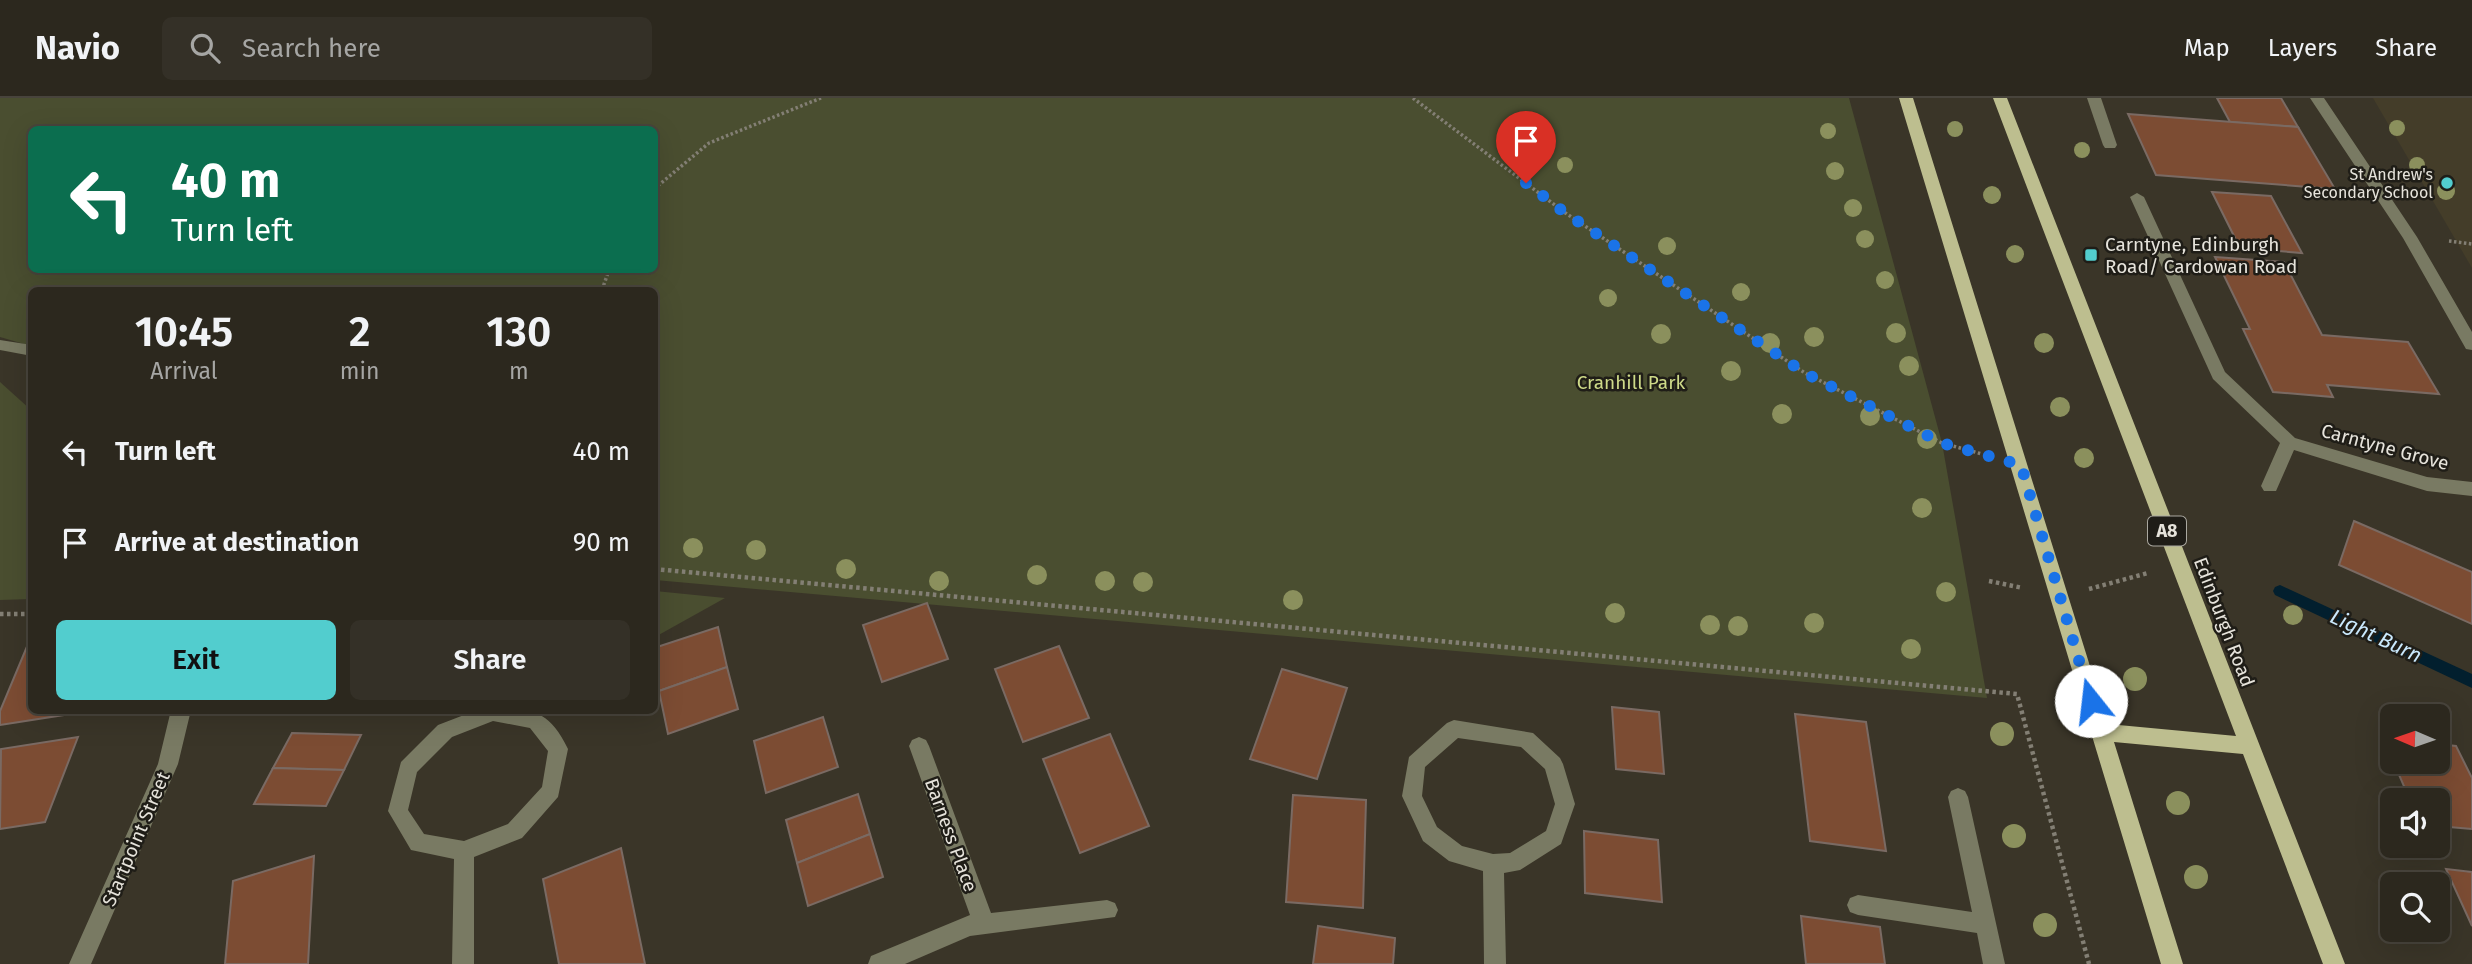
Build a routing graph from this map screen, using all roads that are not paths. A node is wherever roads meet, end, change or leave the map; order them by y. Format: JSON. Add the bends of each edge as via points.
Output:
{"nodes":[{"id":1,"x":1906,"y":98,"type":"edge"},
{"id":2,"x":2000,"y":98,"type":"edge"},
{"id":3,"x":2094,"y":98,"type":"edge"},
{"id":4,"x":2317,"y":98,"type":"edge"},
{"id":5,"x":2110,"y":145,"type":"dead end"},
{"id":6,"x":2137,"y":197,"type":"dead end"},
{"id":7,"x":0,"y":345,"type":"edge"},
{"id":8,"x":2472,"y":345,"type":"edge"},
{"id":9,"x":28,"y":350,"type":"edge"},
{"id":10,"x":2289,"y":442,"type":"junction"},
{"id":11,"x":2270,"y":486,"type":"dead end"},
{"id":12,"x":2472,"y":489,"type":"edge"},
{"id":13,"x":180,"y":714,"type":"edge"},
{"id":14,"x":490,"y":714,"type":"edge"},
{"id":15,"x":499,"y":714,"type":"edge"},
{"id":16,"x":2100,"y":732,"type":"junction"},
{"id":17,"x":919,"y":746,"type":"dead end"},
{"id":18,"x":2250,"y":746,"type":"junction"},
{"id":19,"x":1958,"y":797,"type":"dead end"},
{"id":20,"x":464,"y":850,"type":"junction"},
{"id":21,"x":1493,"y":864,"type":"junction"},
{"id":22,"x":1858,"y":905,"type":"dead end"},
{"id":23,"x":1107,"y":911,"type":"dead end"},
{"id":24,"x":1986,"y":923,"type":"junction"},
{"id":25,"x":984,"y":924,"type":"junction"},
{"id":26,"x":80,"y":964,"type":"edge"},
{"id":27,"x":463,"y":964,"type":"edge"},
{"id":28,"x":879,"y":964,"type":"edge"},
{"id":29,"x":1495,"y":964,"type":"edge"},
{"id":30,"x":1994,"y":964,"type":"edge"},
{"id":31,"x":2172,"y":964,"type":"edge"},
{"id":32,"x":2334,"y":964,"type":"edge"}],
"edges":[{"from":1,"to":16,"type":"main road"},
{"from":2,"to":18,"type":"main road","name":"Edinburgh Road","number":"A8"},
{"from":3,"to":5,"type":"street"},
{"from":4,"to":8,"type":"street","via":[[2410,237]]},
{"from":6,"to":10,"type":"street","name":"Carntyne Grove","via":[[2219,374]]},
{"from":7,"to":9,"type":"street"},
{"from":10,"to":11,"type":"street"},
{"from":10,"to":12,"type":"street","name":"Carntyne Grove","via":[[2427,484]]},
{"from":13,"to":26,"type":"street","name":"Startpoint Street","via":[[168,764]]},
{"from":14,"to":20,"type":"street","via":[[445,731],[408,768],[398,811],[418,843]]},
{"from":15,"to":20,"type":"street","via":[[536,720],[558,749],[551,791],[515,831]]},
{"from":16,"to":18,"type":"main road"},
{"from":16,"to":31,"type":"main road"},
{"from":17,"to":25,"type":"street","name":"Barness Place"},
{"from":18,"to":32,"type":"main road","name":"Edinburgh Road","number":"A8"},
{"from":19,"to":24,"type":"street"},
{"from":20,"to":27,"type":"street"},
{"from":21,"to":21,"type":"street","via":[[1513,863],[1554,837],[1565,804],[1553,764],[1526,739],[1454,729],[1416,763],[1412,796],[1430,834],[1456,855]]},
{"from":21,"to":29,"type":"street"},
{"from":22,"to":24,"type":"street"},
{"from":23,"to":25,"type":"street"},
{"from":24,"to":30,"type":"street"},
{"from":25,"to":28,"type":"street"}]}
